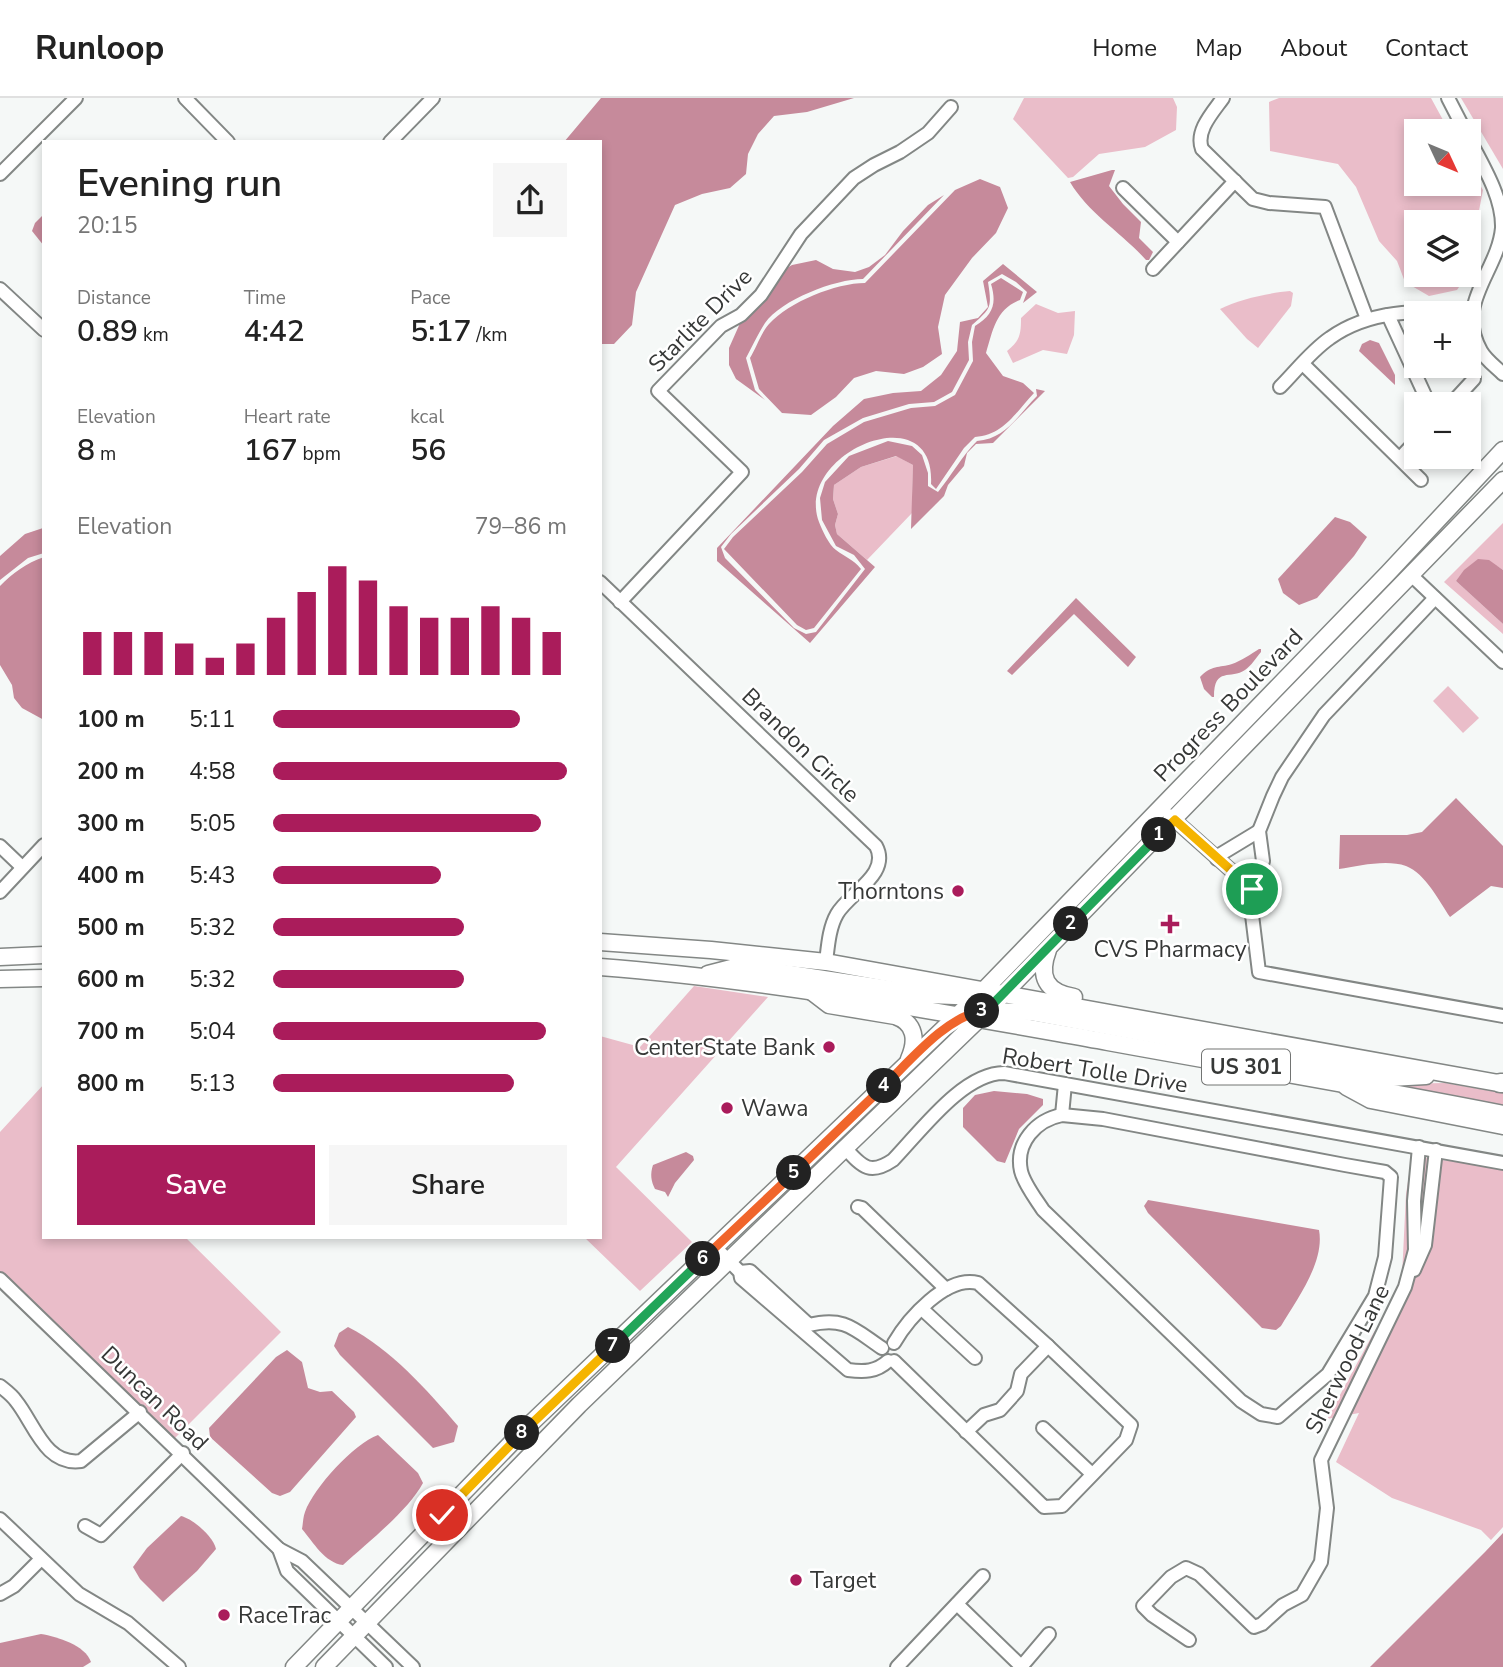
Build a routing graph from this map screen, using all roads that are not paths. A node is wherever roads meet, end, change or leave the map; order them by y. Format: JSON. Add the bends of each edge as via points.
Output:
{"nodes":[{"id":1,"x":76,"y":98,"type":"edge"},
{"id":2,"x":184,"y":98,"type":"edge"},
{"id":3,"x":433,"y":98,"type":"edge"},
{"id":4,"x":1223,"y":98,"type":"edge"},
{"id":5,"x":1448,"y":98,"type":"edge"},
{"id":6,"x":951,"y":107,"type":"dead end"},
{"id":7,"x":1459,"y":119,"type":"edge"},
{"id":8,"x":226,"y":140,"type":"edge"},
{"id":9,"x":392,"y":140,"type":"edge"},
{"id":10,"x":1481,"y":162,"type":"edge"},
{"id":11,"x":0,"y":174,"type":"edge"},
{"id":12,"x":1236,"y":181,"type":"junction"},
{"id":13,"x":1123,"y":188,"type":"dead end"},
{"id":14,"x":1178,"y":242,"type":"junction"},
{"id":15,"x":1153,"y":269,"type":"dead end"},
{"id":16,"x":0,"y":289,"type":"edge"},
{"id":17,"x":1473,"y":301,"type":"edge"},
{"id":18,"x":1404,"y":313,"type":"edge"},
{"id":19,"x":1388,"y":316,"type":"junction"},
{"id":20,"x":1367,"y":319,"type":"junction"},
{"id":21,"x":42,"y":328,"type":"edge"},
{"id":22,"x":1481,"y":351,"type":"edge"},
{"id":23,"x":1303,"y":364,"type":"junction"},
{"id":24,"x":1503,"y":374,"type":"edge"},
{"id":25,"x":1474,"y":379,"type":"dead end"},
{"id":26,"x":1280,"y":387,"type":"dead end"},
{"id":27,"x":1423,"y":392,"type":"edge"},
{"id":28,"x":1462,"y":392,"type":"edge"},
{"id":29,"x":1503,"y":450,"type":"edge"},
{"id":30,"x":1404,"y":453,"type":"edge"},
{"id":31,"x":1399,"y":458,"type":"junction"},
{"id":32,"x":1421,"y":480,"type":"dead end"},
{"id":33,"x":1503,"y":480,"type":"edge"},
{"id":34,"x":1388,"y":573,"type":"junction"},
{"id":35,"x":1411,"y":575,"type":"junction"},
{"id":36,"x":602,"y":584,"type":"edge"},
{"id":37,"x":1435,"y":598,"type":"junction"},
{"id":38,"x":620,"y":601,"type":"junction"},
{"id":39,"x":1311,"y":653,"type":"junction"},
{"id":40,"x":1503,"y":662,"type":"edge"},
{"id":41,"x":1198,"y":796,"type":"junction"},
{"id":42,"x":1160,"y":807,"type":"junction"},
{"id":43,"x":1175,"y":820,"type":"junction"},
{"id":44,"x":1259,"y":831,"type":"junction"},
{"id":45,"x":0,"y":846,"type":"edge"},
{"id":46,"x":42,"y":847,"type":"edge"},
{"id":47,"x":1217,"y":859,"type":"junction"},
{"id":48,"x":22,"y":867,"type":"junction"},
{"id":49,"x":1252,"y":889,"type":"junction"},
{"id":50,"x":0,"y":892,"type":"edge"},
{"id":51,"x":602,"y":932,"type":"edge"},
{"id":52,"x":602,"y":942,"type":"edge"},
{"id":53,"x":636,"y":944,"type":"junction"},
{"id":54,"x":682,"y":948,"type":"junction"},
{"id":55,"x":1048,"y":948,"type":"junction"},
{"id":56,"x":602,"y":951,"type":"edge"},
{"id":57,"x":42,"y":955,"type":"edge"},
{"id":58,"x":0,"y":957,"type":"edge"},
{"id":59,"x":826,"y":962,"type":"junction"},
{"id":60,"x":602,"y":967,"type":"edge"},
{"id":61,"x":701,"y":976,"type":"junction"},
{"id":62,"x":42,"y":978,"type":"edge"},
{"id":63,"x":0,"y":979,"type":"edge"},
{"id":64,"x":810,"y":990,"type":"junction"},
{"id":65,"x":980,"y":993,"type":"junction"},
{"id":66,"x":1003,"y":994,"type":"junction"},
{"id":67,"x":973,"y":1015,"type":"junction"},
{"id":68,"x":1503,"y":1016,"type":"edge"},
{"id":69,"x":1295,"y":1046,"type":"junction"},
{"id":70,"x":908,"y":1062,"type":"junction"},
{"id":71,"x":1453,"y":1075,"type":"junction"},
{"id":72,"x":1502,"y":1083,"type":"edge"},
{"id":73,"x":1065,"y":1084,"type":"junction"},
{"id":74,"x":1347,"y":1086,"type":"junction"},
{"id":75,"x":1062,"y":1115,"type":"junction"},
{"id":76,"x":1503,"y":1115,"type":"edge"},
{"id":77,"x":1503,"y":1125,"type":"edge"},
{"id":78,"x":1419,"y":1147,"type":"junction"},
{"id":79,"x":846,"y":1149,"type":"junction"},
{"id":80,"x":1436,"y":1150,"type":"junction"},
{"id":81,"x":1503,"y":1163,"type":"edge"},
{"id":82,"x":858,"y":1206,"type":"dead end"},
{"id":83,"x":715,"y":1247,"type":"junction"},
{"id":84,"x":735,"y":1266,"type":"junction"},
{"id":85,"x":1409,"y":1274,"type":"junction"},
{"id":86,"x":0,"y":1279,"type":"edge"},
{"id":87,"x":946,"y":1289,"type":"junction"},
{"id":88,"x":922,"y":1309,"type":"junction"},
{"id":89,"x":888,"y":1345,"type":"junction"},
{"id":90,"x":1048,"y":1346,"type":"junction"},
{"id":91,"x":975,"y":1358,"type":"dead end"},
{"id":92,"x":891,"y":1361,"type":"junction"},
{"id":93,"x":0,"y":1386,"type":"edge"},
{"id":94,"x":140,"y":1412,"type":"junction"},
{"id":95,"x":526,"y":1428,"type":"junction"},
{"id":96,"x":1043,"y":1428,"type":"dead end"},
{"id":97,"x":966,"y":1432,"type":"junction"},
{"id":98,"x":540,"y":1445,"type":"junction"},
{"id":99,"x":183,"y":1454,"type":"junction"},
{"id":100,"x":1092,"y":1474,"type":"junction"},
{"id":101,"x":0,"y":1519,"type":"edge"},
{"id":102,"x":85,"y":1526,"type":"dead end"},
{"id":103,"x":279,"y":1549,"type":"junction"},
{"id":104,"x":41,"y":1559,"type":"junction"},
{"id":105,"x":983,"y":1576,"type":"dead end"},
{"id":106,"x":0,"y":1594,"type":"edge"},
{"id":107,"x":957,"y":1604,"type":"junction"},
{"id":108,"x":351,"y":1607,"type":"junction"},
{"id":109,"x":338,"y":1620,"type":"junction"},
{"id":110,"x":368,"y":1622,"type":"junction"},
{"id":111,"x":1049,"y":1634,"type":"dead end"},
{"id":112,"x":354,"y":1636,"type":"junction"},
{"id":113,"x":1189,"y":1640,"type":"dead end"},
{"id":114,"x":179,"y":1667,"type":"edge"},
{"id":115,"x":293,"y":1667,"type":"edge"},
{"id":116,"x":324,"y":1667,"type":"edge"},
{"id":117,"x":386,"y":1667,"type":"edge"},
{"id":118,"x":413,"y":1667,"type":"edge"},
{"id":119,"x":897,"y":1667,"type":"edge"},
{"id":120,"x":1022,"y":1667,"type":"edge"}],
"edges":[{"from":1,"to":11,"type":"street"},
{"from":2,"to":8,"type":"street"},
{"from":3,"to":9,"type":"street"},
{"from":4,"to":12,"type":"street","via":[[1199,139],[1205,154]]},
{"from":5,"to":7,"type":"street"},
{"from":6,"to":38,"type":"street","name":"Starlite Drive","via":[[928,133],[854,178],[801,233],[761,295],[741,315],[721,326],[658,391],[742,472]]},
{"from":10,"to":17,"type":"street","via":[[1502,218],[1499,242]]},
{"from":12,"to":14,"type":"street"},
{"from":12,"to":20,"type":"street","via":[[1261,202],[1325,207]]},
{"from":13,"to":14,"type":"street"},
{"from":14,"to":15,"type":"street"},
{"from":16,"to":21,"type":"street"},
{"from":18,"to":19,"type":"street"},
{"from":19,"to":20,"type":"street"},
{"from":19,"to":27,"type":"street"},
{"from":20,"to":23,"type":"street","via":[[1328,339]]},
{"from":22,"to":24,"type":"street"},
{"from":23,"to":26,"type":"street"},
{"from":23,"to":31,"type":"street"},
{"from":25,"to":28,"type":"street"},
{"from":29,"to":34,"type":"main road","name":"Progress Boulevard"},
{"from":30,"to":31,"type":"street"},
{"from":31,"to":32,"type":"street"},
{"from":33,"to":35,"type":"main road","name":"Progress Boulevard"},
{"from":34,"to":35,"type":"main road"},
{"from":34,"to":39,"type":"main road","name":"Progress Boulevard"},
{"from":35,"to":37,"type":"street"},
{"from":35,"to":41,"type":"main road","name":"Progress Boulevard"},
{"from":36,"to":38,"type":"street","name":"Brandon Circle"},
{"from":37,"to":40,"type":"street"},
{"from":37,"to":44,"type":"street","via":[[1324,715],[1282,777]]},
{"from":38,"to":59,"type":"street","name":"Brandon Circle","via":[[879,850],[877,870],[835,917]]},
{"from":39,"to":41,"type":"main road","via":[[1306,672],[1202,785]]},
{"from":39,"to":42,"type":"main road","name":"Progress Boulevard"},
{"from":41,"to":43,"type":"main road","name":"Progress Boulevard"},
{"from":42,"to":43,"type":"street"},
{"from":42,"to":65,"type":"main road","name":"Progress Boulevard"},
{"from":43,"to":47,"type":"street"},
{"from":43,"to":55,"type":"main road","name":"Progress Boulevard"},
{"from":44,"to":47,"type":"street"},
{"from":44,"to":49,"type":"street","via":[[1263,861]]},
{"from":45,"to":48,"type":"street"},
{"from":46,"to":48,"type":"street"},
{"from":47,"to":49,"type":"street"},
{"from":48,"to":50,"type":"street"},
{"from":49,"to":68,"type":"street","via":[[1259,972]]},
{"from":51,"to":54,"type":"main road","via":[[654,934]]},
{"from":52,"to":53,"type":"main road","number":"US 301"},
{"from":53,"to":54,"type":"main road","number":"US 301"},
{"from":53,"to":56,"type":"main road"},
{"from":54,"to":59,"type":"main road","number":"US 301"},
{"from":55,"to":66,"type":"main road","name":"Progress Boulevard"},
{"from":55,"to":69,"type":"main road","via":[[1045,979],[1056,993],[1264,1031]]},
{"from":57,"to":58,"type":"main road"},
{"from":59,"to":65,"type":"main road","number":"US 301"},
{"from":60,"to":61,"type":"main road","number":"US 301"},
{"from":61,"to":64,"type":"main road","number":"US 301"},
{"from":61,"to":65,"type":"main road","via":[[739,966],[929,995]]},
{"from":62,"to":63,"type":"main road"},
{"from":64,"to":67,"type":"main road","number":"US 301"},
{"from":64,"to":70,"type":"main road","via":[[829,1005],[905,1021],[915,1040]]},
{"from":65,"to":66,"type":"main road","number":"US 301"},
{"from":65,"to":67,"type":"main road","name":"Progress Boulevard"},
{"from":66,"to":67,"type":"main road","name":"Progress Boulevard"},
{"from":66,"to":69,"type":"main road","number":"US 301"},
{"from":67,"to":70,"type":"main road","via":[[939,1033]]},
{"from":67,"to":71,"type":"main road","via":[[1009,1010],[1038,1013],[1390,1078]]},
{"from":67,"to":74,"type":"main road","number":"US 301"},
{"from":67,"to":79,"type":"main road"},
{"from":69,"to":71,"type":"main road","number":"US 301"},
{"from":70,"to":83,"type":"main road"},
{"from":71,"to":72,"type":"main road","number":"US 301"},
{"from":73,"to":75,"type":"street"},
{"from":73,"to":78,"type":"street","name":"Robert Tolle Drive"},
{"from":73,"to":79,"type":"street","name":"Robert Tolle Drive","via":[[990,1074],[962,1088],[884,1167],[866,1167]]},
{"from":74,"to":76,"type":"main road","number":"US 301"},
{"from":74,"to":77,"type":"highway","via":[[1371,1099]]},
{"from":75,"to":75,"type":"street","via":[[1345,1164],[1391,1177],[1385,1257],[1375,1296],[1328,1374],[1278,1417],[1261,1414],[1241,1401],[1043,1210],[1021,1171],[1022,1152],[1028,1135],[1042,1122]]},
{"from":78,"to":80,"type":"street","name":"Robert Tolle Drive"},
{"from":78,"to":85,"type":"street","name":"Sherwood Lane","via":[[1416,1242]]},
{"from":79,"to":84,"type":"main road"},
{"from":80,"to":81,"type":"street","name":"Robert Tolle Drive"},
{"from":80,"to":85,"type":"street","name":"Sherwood Lane","via":[[1425,1245]]},
{"from":82,"to":87,"type":"street"},
{"from":83,"to":84,"type":"street"},
{"from":83,"to":95,"type":"main road"},
{"from":84,"to":89,"type":"street","via":[[750,1271],[809,1325],[845,1323]]},
{"from":84,"to":92,"type":"street","via":[[741,1278],[848,1370],[865,1372]]},
{"from":84,"to":98,"type":"main road"},
{"from":85,"to":113,"type":"street","name":"Sherwood Lane","via":[[1321,1460],[1327,1508],[1321,1562],[1302,1595],[1262,1625],[1254,1626],[1199,1574],[1186,1569],[1171,1577],[1143,1606]]},
{"from":86,"to":94,"type":"street","name":"Duncan Road"},
{"from":87,"to":88,"type":"street"},
{"from":87,"to":90,"type":"street","via":[[978,1283]]},
{"from":88,"to":89,"type":"street"},
{"from":88,"to":91,"type":"street"},
{"from":89,"to":92,"type":"street","via":[[899,1347],[900,1353]]},
{"from":90,"to":97,"type":"street","via":[[1021,1374],[1017,1391],[1000,1409],[984,1415]]},
{"from":90,"to":100,"type":"street","via":[[1131,1425],[1126,1440]]},
{"from":92,"to":97,"type":"street"},
{"from":93,"to":94,"type":"street","via":[[16,1400],[48,1449],[72,1462],[81,1461]]},
{"from":94,"to":99,"type":"street","name":"Duncan Road"},
{"from":95,"to":98,"type":"main road"},
{"from":95,"to":108,"type":"main road"},
{"from":96,"to":100,"type":"street"},
{"from":97,"to":100,"type":"street","via":[[1044,1507],[1062,1506]]},
{"from":98,"to":110,"type":"main road"},
{"from":99,"to":102,"type":"street","via":[[101,1535]]},
{"from":99,"to":103,"type":"street","name":"Duncan Road"},
{"from":101,"to":104,"type":"street"},
{"from":103,"to":108,"type":"street","name":"Duncan Road","via":[[302,1561]]},
{"from":103,"to":109,"type":"street","name":"Duncan Road","via":[[287,1571]]},
{"from":104,"to":106,"type":"street","via":[[15,1586]]},
{"from":104,"to":114,"type":"street","via":[[79,1594],[128,1623]]},
{"from":105,"to":107,"type":"street"},
{"from":107,"to":119,"type":"street"},
{"from":107,"to":120,"type":"street"},
{"from":108,"to":109,"type":"main road"},
{"from":108,"to":110,"type":"street","name":"Duncan Road"},
{"from":109,"to":112,"type":"street","name":"Duncan Road"},
{"from":109,"to":115,"type":"main road"},
{"from":110,"to":112,"type":"main road"},
{"from":110,"to":118,"type":"street","name":"Duncan Road"},
{"from":111,"to":120,"type":"street"},
{"from":112,"to":116,"type":"main road"},
{"from":112,"to":117,"type":"street","name":"Duncan Road"}]}
